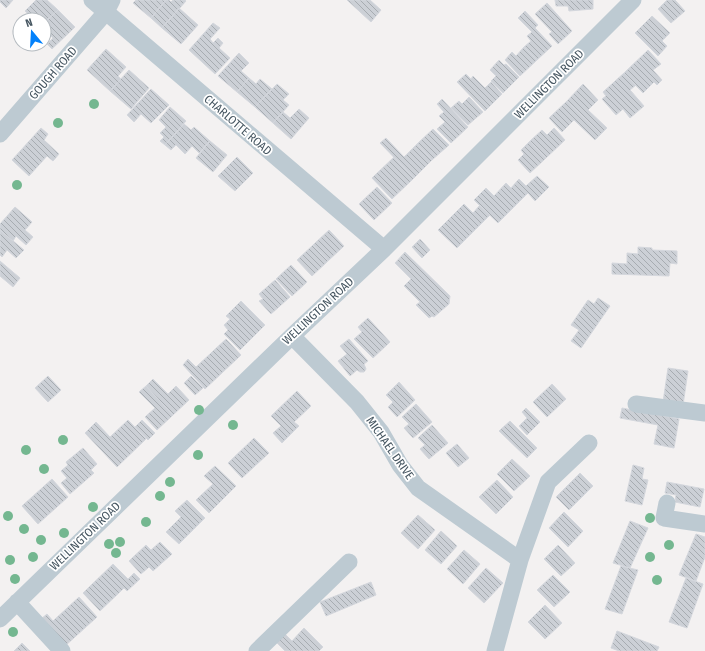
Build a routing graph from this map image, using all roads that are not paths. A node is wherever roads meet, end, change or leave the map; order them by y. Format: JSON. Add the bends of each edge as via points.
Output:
{"nodes":[{"id":1,"x":92,"y":0,"type":"edge"},
{"id":2,"x":629,"y":2,"type":"edge"},
{"id":3,"x":109,"y":6,"type":"edge"},
{"id":4,"x":0,"y":134,"type":"edge"},
{"id":5,"x":384,"y":249,"type":"junction"},
{"id":6,"x":292,"y":336,"type":"junction"},
{"id":7,"x":636,"y":404,"type":"dead end"},
{"id":8,"x":705,"y":413,"type":"edge"},
{"id":9,"x":589,"y":442,"type":"dead end"},
{"id":10,"x":667,"y":503,"type":"dead end"},
{"id":11,"x":705,"y":524,"type":"edge"},
{"id":12,"x":520,"y":560,"type":"junction"},
{"id":13,"x":349,"y":562,"type":"dead end"},
{"id":14,"x":17,"y":602,"type":"junction"},
{"id":15,"x":0,"y":619,"type":"edge"},
{"id":16,"x":62,"y":651,"type":"edge"},
{"id":17,"x":257,"y":651,"type":"edge"},
{"id":18,"x":495,"y":651,"type":"edge"}],
"edges":[{"from":1,"to":3,"type":"street","name":"CHARLOTTE ROAD"},
{"from":2,"to":5,"type":"street","name":"WELLINGTON ROAD"},
{"from":3,"to":4,"type":"street","name":"GOUGH ROAD"},
{"from":3,"to":5,"type":"street","name":"CHARLOTTE ROAD"},
{"from":5,"to":6,"type":"street","name":"WELLINGTON ROAD"},
{"from":6,"to":12,"type":"street","name":"MICHAEL DRIVE","via":[[357,402],[381,432],[400,465],[418,488]]},
{"from":6,"to":14,"type":"street","name":"WELLINGTON ROAD"},
{"from":7,"to":8,"type":"street"},
{"from":9,"to":12,"type":"street","via":[[548,482]]},
{"from":10,"to":11,"type":"street","via":[[664,518]]},
{"from":12,"to":18,"type":"street"},
{"from":13,"to":17,"type":"street"},
{"from":14,"to":15,"type":"street","name":"WELLINGTON ROAD"},
{"from":14,"to":16,"type":"street"}]}
